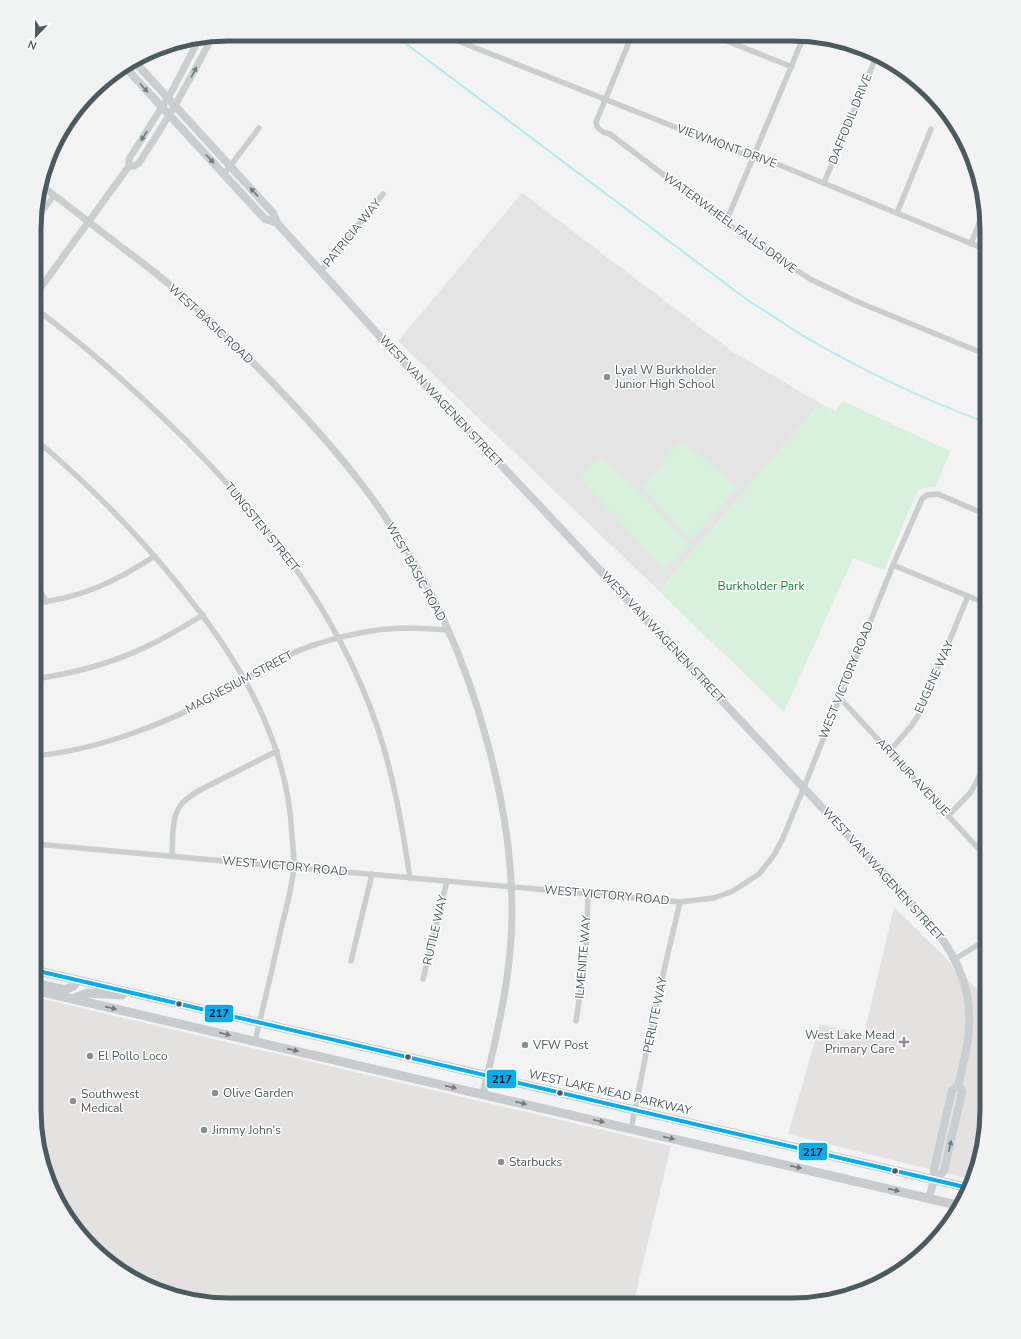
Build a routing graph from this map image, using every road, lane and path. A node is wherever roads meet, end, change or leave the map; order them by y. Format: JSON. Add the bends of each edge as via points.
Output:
{"nodes":[{"id":1,"x":458,"y":41,"type":"edge"},
{"id":2,"x":630,"y":41,"type":"edge"},
{"id":3,"x":727,"y":41,"type":"edge"},
{"id":4,"x":802,"y":41,"type":"edge"},
{"id":5,"x":209,"y":42,"type":"edge"},
{"id":6,"x":197,"y":44,"type":"edge"},
{"id":7,"x":875,"y":60,"type":"edge"},
{"id":8,"x":137,"y":65,"type":"edge"},
{"id":9,"x":792,"y":67,"type":"junction"},
{"id":10,"x":128,"y":70,"type":"edge"},
{"id":11,"x":606,"y":100,"type":"junction"},
{"id":12,"x":171,"y":103,"type":"junction"},
{"id":13,"x":166,"y":112,"type":"junction"},
{"id":14,"x":259,"y":128,"type":"dead end"},
{"id":15,"x":932,"y":129,"type":"dead end"},
{"id":16,"x":755,"y":155,"type":"junction"},
{"id":17,"x":129,"y":166,"type":"junction"},
{"id":18,"x":230,"y":166,"type":"junction"},
{"id":19,"x":224,"y":174,"type":"junction"},
{"id":20,"x":824,"y":183,"type":"junction"},
{"id":21,"x":46,"y":189,"type":"edge"},
{"id":22,"x":384,"y":194,"type":"dead end"},
{"id":23,"x":54,"y":195,"type":"junction"},
{"id":24,"x":42,"y":213,"type":"edge"},
{"id":25,"x":897,"y":213,"type":"junction"},
{"id":26,"x":980,"y":221,"type":"edge"},
{"id":27,"x":88,"y":222,"type":"junction"},
{"id":28,"x":726,"y":222,"type":"junction"},
{"id":29,"x":277,"y":223,"type":"junction"},
{"id":30,"x":971,"y":244,"type":"junction"},
{"id":31,"x":980,"y":247,"type":"edge"},
{"id":32,"x":321,"y":271,"type":"junction"},
{"id":33,"x":41,"y":287,"type":"edge"},
{"id":34,"x":41,"y":313,"type":"edge"},
{"id":35,"x":980,"y":352,"type":"edge"},
{"id":36,"x":41,"y":445,"type":"edge"},
{"id":37,"x":980,"y":512,"type":"edge"},
{"id":38,"x":155,"y":556,"type":"junction"},
{"id":39,"x":893,"y":565,"type":"junction"},
{"id":40,"x":41,"y":592,"type":"edge"},
{"id":41,"x":968,"y":596,"type":"junction"},
{"id":42,"x":980,"y":601,"type":"edge"},
{"id":43,"x":41,"y":602,"type":"edge"},
{"id":44,"x":47,"y":602,"type":"junction"},
{"id":45,"x":203,"y":615,"type":"junction"},
{"id":46,"x":448,"y":630,"type":"junction"},
{"id":47,"x":338,"y":637,"type":"junction"},
{"id":48,"x":41,"y":678,"type":"edge"},
{"id":49,"x":244,"y":679,"type":"junction"},
{"id":50,"x":839,"y":697,"type":"junction"},
{"id":51,"x":276,"y":751,"type":"junction"},
{"id":52,"x":889,"y":752,"type":"junction"},
{"id":53,"x":41,"y":755,"type":"edge"},
{"id":54,"x":980,"y":775,"type":"edge"},
{"id":55,"x":804,"y":787,"type":"junction"},
{"id":56,"x":948,"y":816,"type":"junction"},
{"id":57,"x":41,"y":845,"type":"edge"},
{"id":58,"x":980,"y":850,"type":"edge"},
{"id":59,"x":172,"y":856,"type":"junction"},
{"id":60,"x":294,"y":867,"type":"junction"},
{"id":61,"x":372,"y":874,"type":"junction"},
{"id":62,"x":410,"y":878,"type":"junction"},
{"id":63,"x":447,"y":881,"type":"junction"},
{"id":64,"x":512,"y":887,"type":"junction"},
{"id":65,"x":588,"y":894,"type":"junction"},
{"id":66,"x":680,"y":902,"type":"junction"},
{"id":67,"x":980,"y":943,"type":"edge"},
{"id":68,"x":955,"y":958,"type":"junction"},
{"id":69,"x":351,"y":961,"type":"dead end"},
{"id":70,"x":41,"y":972,"type":"edge"},
{"id":71,"x":78,"y":980,"type":"junction"},
{"id":72,"x":423,"y":980,"type":"dead end"},
{"id":73,"x":41,"y":985,"type":"edge"},
{"id":74,"x":41,"y":992,"type":"edge"},
{"id":75,"x":153,"y":998,"type":"junction"},
{"id":76,"x":73,"y":999,"type":"junction"},
{"id":77,"x":576,"y":1021,"type":"dead end"},
{"id":78,"x":259,"y":1023,"type":"junction"},
{"id":79,"x":255,"y":1041,"type":"junction"},
{"id":80,"x":487,"y":1076,"type":"junction"},
{"id":81,"x":483,"y":1094,"type":"junction"},
{"id":82,"x":635,"y":1110,"type":"junction"},
{"id":83,"x":631,"y":1129,"type":"junction"},
{"id":84,"x":934,"y":1180,"type":"junction"},
{"id":85,"x":964,"y":1187,"type":"edge"},
{"id":86,"x":929,"y":1198,"type":"junction"},
{"id":87,"x":955,"y":1204,"type":"edge"}],
"edges":[{"from":1,"to":11,"type":"street","name":"VIEWMONT DRIVE"},
{"from":2,"to":11,"type":"street"},
{"from":3,"to":9,"type":"street"},
{"from":4,"to":9,"type":"street"},
{"from":12,"to":5,"type":"street","one_way":true},
{"from":6,"to":12,"type":"street"},
{"from":7,"to":20,"type":"street","name":"DAFFODIL DRIVE"},
{"from":8,"to":12,"type":"main road","name":"WEST VAN WAGENEN STREET"},
{"from":9,"to":16,"type":"street"},
{"from":10,"to":13,"type":"main road","name":"WEST VAN WAGENEN STREET","one_way":true},
{"from":11,"to":16,"type":"street","name":"VIEWMONT DRIVE","via":[[748,156]]},
{"from":11,"to":28,"type":"street","name":"WATERWHEEL FALLS DRIVE","via":[[596,122],[597,127],[610,134]]},
{"from":12,"to":13,"type":"street"},
{"from":12,"to":13,"type":"street"},
{"from":12,"to":18,"type":"main road","name":"WEST VAN WAGENEN STREET"},
{"from":13,"to":17,"type":"street","one_way":true,"via":[[129,159]]},
{"from":13,"to":17,"type":"street","via":[[139,163]]},
{"from":13,"to":19,"type":"main road","name":"WEST VAN WAGENEN STREET","one_way":true},
{"from":14,"to":18,"type":"street"},
{"from":15,"to":25,"type":"street"},
{"from":16,"to":20,"type":"street","name":"VIEWMONT DRIVE"},
{"from":16,"to":28,"type":"street"},
{"from":17,"to":27,"type":"street"},
{"from":18,"to":19,"type":"street"},
{"from":29,"to":18,"type":"main road","name":"WEST VAN WAGENEN STREET","one_way":true,"via":[[273,213]]},
{"from":19,"to":29,"type":"main road","name":"WEST VAN WAGENEN STREET","via":[[265,219]]},
{"from":20,"to":25,"type":"street","name":"VIEWMONT DRIVE"},
{"from":21,"to":23,"type":"street","name":"WEST BASIC ROAD"},
{"from":22,"to":32,"type":"street","name":"PATRICIA WAY"},
{"from":23,"to":24,"type":"street"},
{"from":23,"to":27,"type":"street","name":"WEST BASIC ROAD"},
{"from":25,"to":30,"type":"street","name":"VIEWMONT DRIVE"},
{"from":26,"to":30,"type":"street"},
{"from":27,"to":33,"type":"street"},
{"from":27,"to":46,"type":"street","name":"WEST BASIC ROAD","via":[[171,285],[231,339],[323,438],[363,486],[399,538],[432,594]]},
{"from":28,"to":35,"type":"street","name":"WATERWHEEL FALLS DRIVE","via":[[763,249],[824,287]]},
{"from":29,"to":32,"type":"main road","name":"WEST VAN WAGENEN STREET"},
{"from":30,"to":31,"type":"street","name":"VIEWMONT DRIVE"},
{"from":32,"to":55,"type":"main road","name":"WEST VAN WAGENEN STREET","via":[[394,352]]},
{"from":34,"to":47,"type":"street","name":"TUNGSTEN STREET","via":[[124,381],[183,437],[235,492],[283,550],[317,600]]},
{"from":36,"to":38,"type":"street","via":[[110,508]]},
{"from":37,"to":39,"type":"street","name":"WEST VICTORY ROAD","via":[[938,494],[927,495],[922,499]]},
{"from":38,"to":44,"type":"street","via":[[99,587]]},
{"from":38,"to":45,"type":"street"},
{"from":39,"to":41,"type":"street"},
{"from":39,"to":50,"type":"street","name":"WEST VICTORY ROAD"},
{"from":40,"to":44,"type":"street"},
{"from":41,"to":42,"type":"street"},
{"from":41,"to":52,"type":"street","name":"EUGENE WAY","via":[[919,714]]},
{"from":43,"to":44,"type":"street"},
{"from":45,"to":48,"type":"street","via":[[156,642],[122,657],[96,666]]},
{"from":45,"to":49,"type":"street"},
{"from":46,"to":47,"type":"street","name":"MAGNESIUM STREET","via":[[402,628]]},
{"from":46,"to":64,"type":"street","name":"WEST BASIC ROAD","via":[[478,706],[497,776],[507,830]]},
{"from":47,"to":49,"type":"street","name":"MAGNESIUM STREET","via":[[294,652]]},
{"from":47,"to":62,"type":"street","name":"TUNGSTEN STREET","via":[[360,683],[389,764],[400,810]]},
{"from":49,"to":51,"type":"street","via":[[269,730]]},
{"from":49,"to":53,"type":"street","name":"MAGNESIUM STREET","via":[[217,696],[154,725],[92,745]]},
{"from":50,"to":52,"type":"street","name":"ARTHUR AVENUE"},
{"from":50,"to":55,"type":"street","name":"WEST VICTORY ROAD"},
{"from":51,"to":59,"type":"street","via":[[189,796],[178,810]]},
{"from":51,"to":60,"type":"street","via":[[285,779],[292,817]]},
{"from":52,"to":56,"type":"street","name":"ARTHUR AVENUE"},
{"from":54,"to":56,"type":"street","via":[[971,792]]},
{"from":55,"to":66,"type":"street","name":"WEST VICTORY ROAD","via":[[777,850],[759,874],[733,891],[714,898]]},
{"from":55,"to":68,"type":"main road","name":"WEST VAN WAGENEN STREET","via":[[931,924]]},
{"from":56,"to":58,"type":"street","name":"ARTHUR AVENUE"},
{"from":57,"to":59,"type":"street","name":"WEST VICTORY ROAD"},
{"from":59,"to":60,"type":"street","name":"WEST VICTORY ROAD"},
{"from":60,"to":61,"type":"street","name":"WEST VICTORY ROAD"},
{"from":60,"to":78,"type":"street"},
{"from":61,"to":62,"type":"street","name":"WEST VICTORY ROAD"},
{"from":61,"to":69,"type":"street"},
{"from":62,"to":63,"type":"street","name":"WEST VICTORY ROAD"},
{"from":63,"to":64,"type":"street","name":"WEST VICTORY ROAD"},
{"from":63,"to":72,"type":"street","name":"RUTILE WAY"},
{"from":64,"to":65,"type":"street","name":"WEST VICTORY ROAD"},
{"from":64,"to":80,"type":"street","name":"WEST BASIC ROAD","via":[[508,973]]},
{"from":65,"to":66,"type":"street","name":"WEST VICTORY ROAD"},
{"from":65,"to":77,"type":"street","name":"ILMENITE WAY","via":[[586,954]]},
{"from":66,"to":82,"type":"street","name":"PERLITE WAY"},
{"from":67,"to":68,"type":"street"},
{"from":68,"to":84,"type":"main road","name":"WEST VAN WAGENEN STREET","via":[[966,986],[970,1016],[968,1039],[958,1086],[962,1092],[944,1171]]},
{"from":70,"to":71,"type":"main road","name":"WEST LAKE MEAD PARKWAY"},
{"from":71,"to":73,"type":"main road","via":[[65,990]]},
{"from":71,"to":75,"type":"main road","name":"WEST LAKE MEAD PARKWAY"},
{"from":74,"to":76,"type":"main road"},
{"from":75,"to":76,"type":"main road","via":[[87,993]]},
{"from":75,"to":78,"type":"main road","name":"WEST LAKE MEAD PARKWAY"},
{"from":76,"to":79,"type":"main road","one_way":true},
{"from":78,"to":79,"type":"street"},
{"from":78,"to":80,"type":"main road","name":"WEST LAKE MEAD PARKWAY"},
{"from":79,"to":81,"type":"main road","one_way":true},
{"from":80,"to":81,"type":"street","name":"WEST BASIC ROAD"},
{"from":80,"to":82,"type":"main road","name":"WEST LAKE MEAD PARKWAY"},
{"from":81,"to":83,"type":"main road","one_way":true},
{"from":82,"to":83,"type":"street","name":"PERLITE WAY"},
{"from":82,"to":84,"type":"main road","name":"WEST LAKE MEAD PARKWAY"},
{"from":83,"to":86,"type":"main road","one_way":true},
{"from":84,"to":85,"type":"main road","name":"WEST LAKE MEAD PARKWAY"},
{"from":84,"to":86,"type":"main road","name":"WEST VAN WAGENEN STREET"},
{"from":86,"to":87,"type":"main road"}]}
